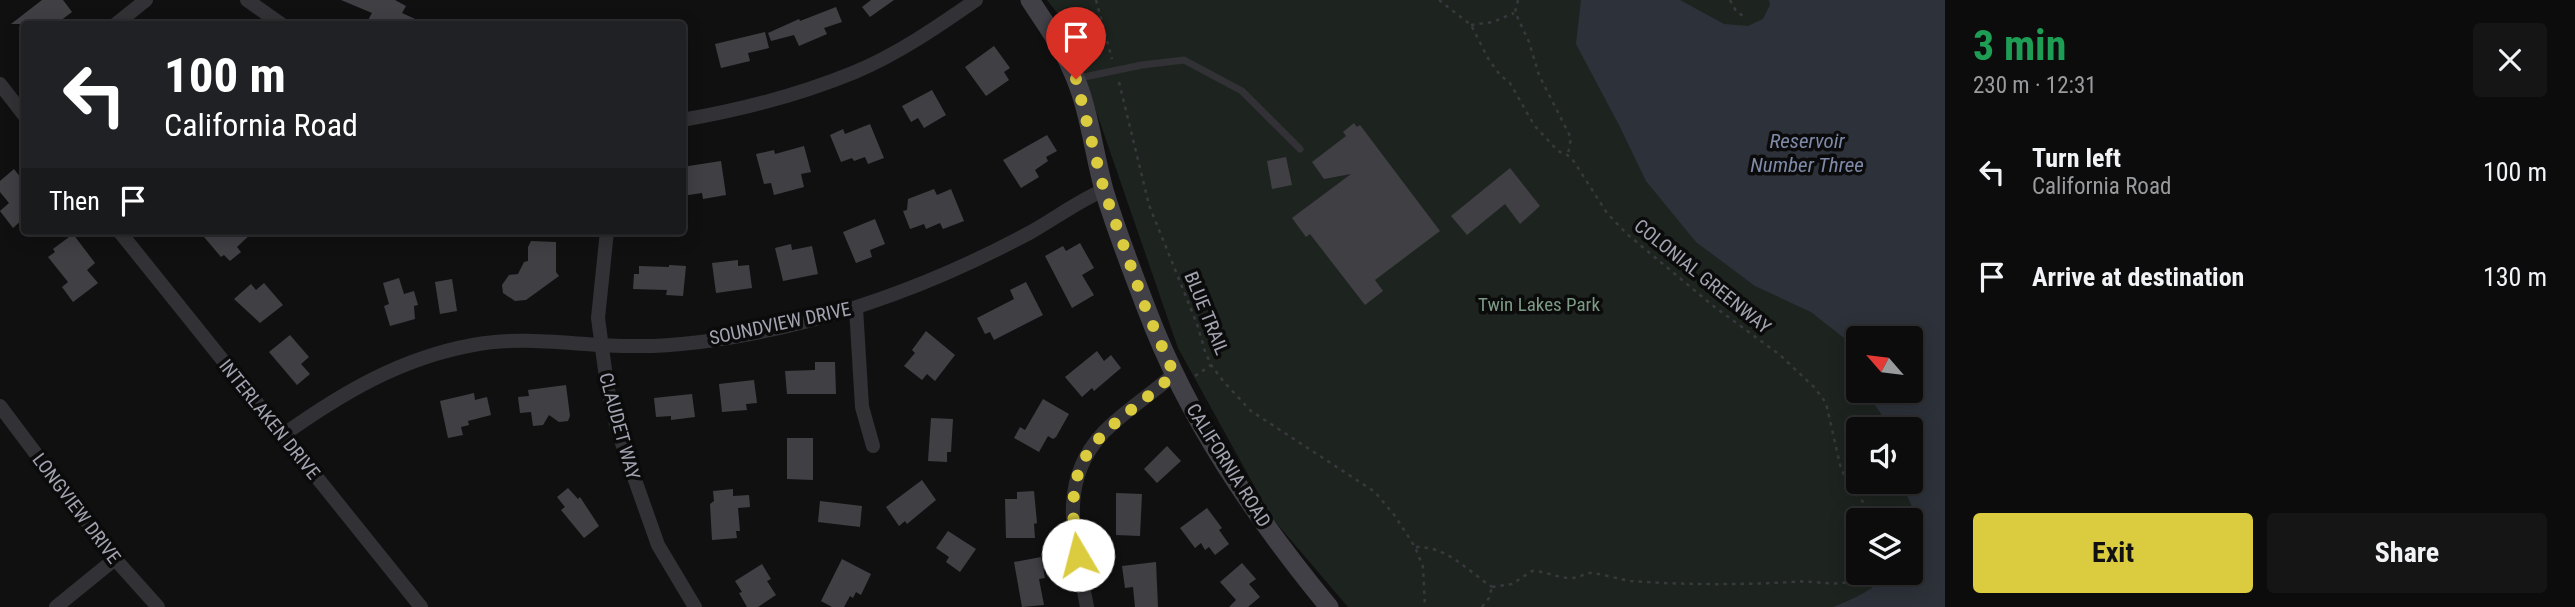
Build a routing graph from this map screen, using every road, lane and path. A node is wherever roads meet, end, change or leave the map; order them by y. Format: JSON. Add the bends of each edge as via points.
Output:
{"nodes":[{"id":1,"x":146,"y":0,"type":"edge"},
{"id":2,"x":247,"y":0,"type":"edge"},
{"id":3,"x":976,"y":0,"type":"edge"},
{"id":4,"x":1030,"y":0,"type":"edge"},
{"id":5,"x":1096,"y":0,"type":"edge"},
{"id":6,"x":1439,"y":0,"type":"edge"},
{"id":7,"x":1518,"y":0,"type":"edge"},
{"id":8,"x":1730,"y":0,"type":"edge"},
{"id":9,"x":1515,"y":12,"type":"junction"},
{"id":10,"x":1743,"y":16,"type":"dead end"},
{"id":11,"x":120,"y":21,"type":"edge"},
{"id":12,"x":277,"y":21,"type":"edge"},
{"id":13,"x":1471,"y":25,"type":"junction"},
{"id":14,"x":1115,"y":70,"type":"junction"},
{"id":15,"x":1076,"y":79,"type":"junction"},
{"id":16,"x":0,"y":84,"type":"edge"},
{"id":17,"x":21,"y":106,"type":"edge"},
{"id":18,"x":686,"y":119,"type":"edge"},
{"id":19,"x":1300,"y":149,"type":"dead end"},
{"id":20,"x":1568,"y":154,"type":"junction"},
{"id":21,"x":1104,"y":190,"type":"junction"},
{"id":22,"x":121,"y":235,"type":"edge"},
{"id":23,"x":607,"y":235,"type":"edge"},
{"id":24,"x":856,"y":307,"type":"junction"},
{"id":25,"x":601,"y":344,"type":"junction"},
{"id":26,"x":1174,"y":374,"type":"junction"},
{"id":27,"x":0,"y":406,"type":"edge"},
{"id":28,"x":283,"y":435,"type":"junction"},
{"id":29,"x":873,"y":446,"type":"dead end"},
{"id":30,"x":1868,"y":508,"type":"edge"},
{"id":31,"x":1415,"y":547,"type":"junction"},
{"id":32,"x":115,"y":559,"type":"junction"},
{"id":33,"x":1846,"y":583,"type":"edge"},
{"id":34,"x":1492,"y":587,"type":"junction"},
{"id":35,"x":56,"y":607,"type":"edge"},
{"id":36,"x":158,"y":607,"type":"edge"},
{"id":37,"x":421,"y":607,"type":"edge"},
{"id":38,"x":695,"y":607,"type":"edge"},
{"id":39,"x":1087,"y":607,"type":"edge"},
{"id":40,"x":1329,"y":607,"type":"edge"},
{"id":41,"x":1425,"y":607,"type":"edge"},
{"id":42,"x":1482,"y":607,"type":"edge"}],
"edges":[{"from":1,"to":11,"type":"street"},
{"from":2,"to":12,"type":"street"},
{"from":3,"to":18,"type":"street","via":[[899,50],[856,71],[776,100]]},
{"from":4,"to":15,"type":"main road","name":"CALIFORNIA ROAD"},
{"from":5,"to":14,"type":"path","name":"BLUE TRAIL"},
{"from":6,"to":13,"type":"path","name":"COLONIAL GREENWAY"},
{"from":7,"to":9,"type":"path"},
{"from":8,"to":10,"type":"path"},
{"from":9,"to":13,"type":"path"},
{"from":9,"to":20,"type":"path","via":[[1539,75],[1571,138]]},
{"from":13,"to":20,"type":"path","name":"COLONIAL GREENWAY","via":[[1534,125]]},
{"from":14,"to":15,"type":"lane"},
{"from":14,"to":19,"type":"lane","via":[[1184,60],[1242,92]]},
{"from":14,"to":31,"type":"path","name":"BLUE TRAIL","via":[[1149,205],[1212,365],[1251,411],[1375,492]]},
{"from":15,"to":21,"type":"main road","name":"CALIFORNIA ROAD"},
{"from":16,"to":17,"type":"street"},
{"from":20,"to":30,"type":"path","name":"COLONIAL GREENWAY","via":[[1627,234],[1815,388],[1826,403],[1841,469]]},
{"from":21,"to":24,"type":"street","name":"SOUNDVIEW DRIVE","via":[[980,257]]},
{"from":21,"to":26,"type":"main road","name":"CALIFORNIA ROAD"},
{"from":22,"to":28,"type":"street","name":"INTERLAKEN DRIVE"},
{"from":23,"to":25,"type":"street","name":"CLAUDET WAY","via":[[598,318]]},
{"from":24,"to":25,"type":"street","name":"SOUNDVIEW DRIVE","via":[[732,337],[633,346]]},
{"from":24,"to":29,"type":"street","via":[[862,407]]},
{"from":25,"to":28,"type":"street","name":"SOUNDVIEW DRIVE","via":[[499,342],[427,356],[366,380]]},
{"from":25,"to":38,"type":"street","name":"CLAUDET WAY","via":[[614,418],[634,481],[658,545]]},
{"from":26,"to":39,"type":"street","via":[[1105,431],[1084,456],[1072,505]]},
{"from":26,"to":40,"type":"main road","name":"CALIFORNIA ROAD","via":[[1245,496]]},
{"from":27,"to":32,"type":"street","name":"LONGVIEW DRIVE"},
{"from":28,"to":37,"type":"street","name":"INTERLAKEN DRIVE"},
{"from":31,"to":34,"type":"path","via":[[1445,553]]},
{"from":31,"to":41,"type":"path","name":"BLUE TRAIL","via":[[1423,568]]},
{"from":32,"to":35,"type":"street"},
{"from":32,"to":36,"type":"street","name":"LONGVIEW DRIVE"},
{"from":33,"to":34,"type":"path","via":[[1633,581],[1589,573],[1570,579],[1532,571],[1512,584]]},
{"from":34,"to":42,"type":"path"}]}
